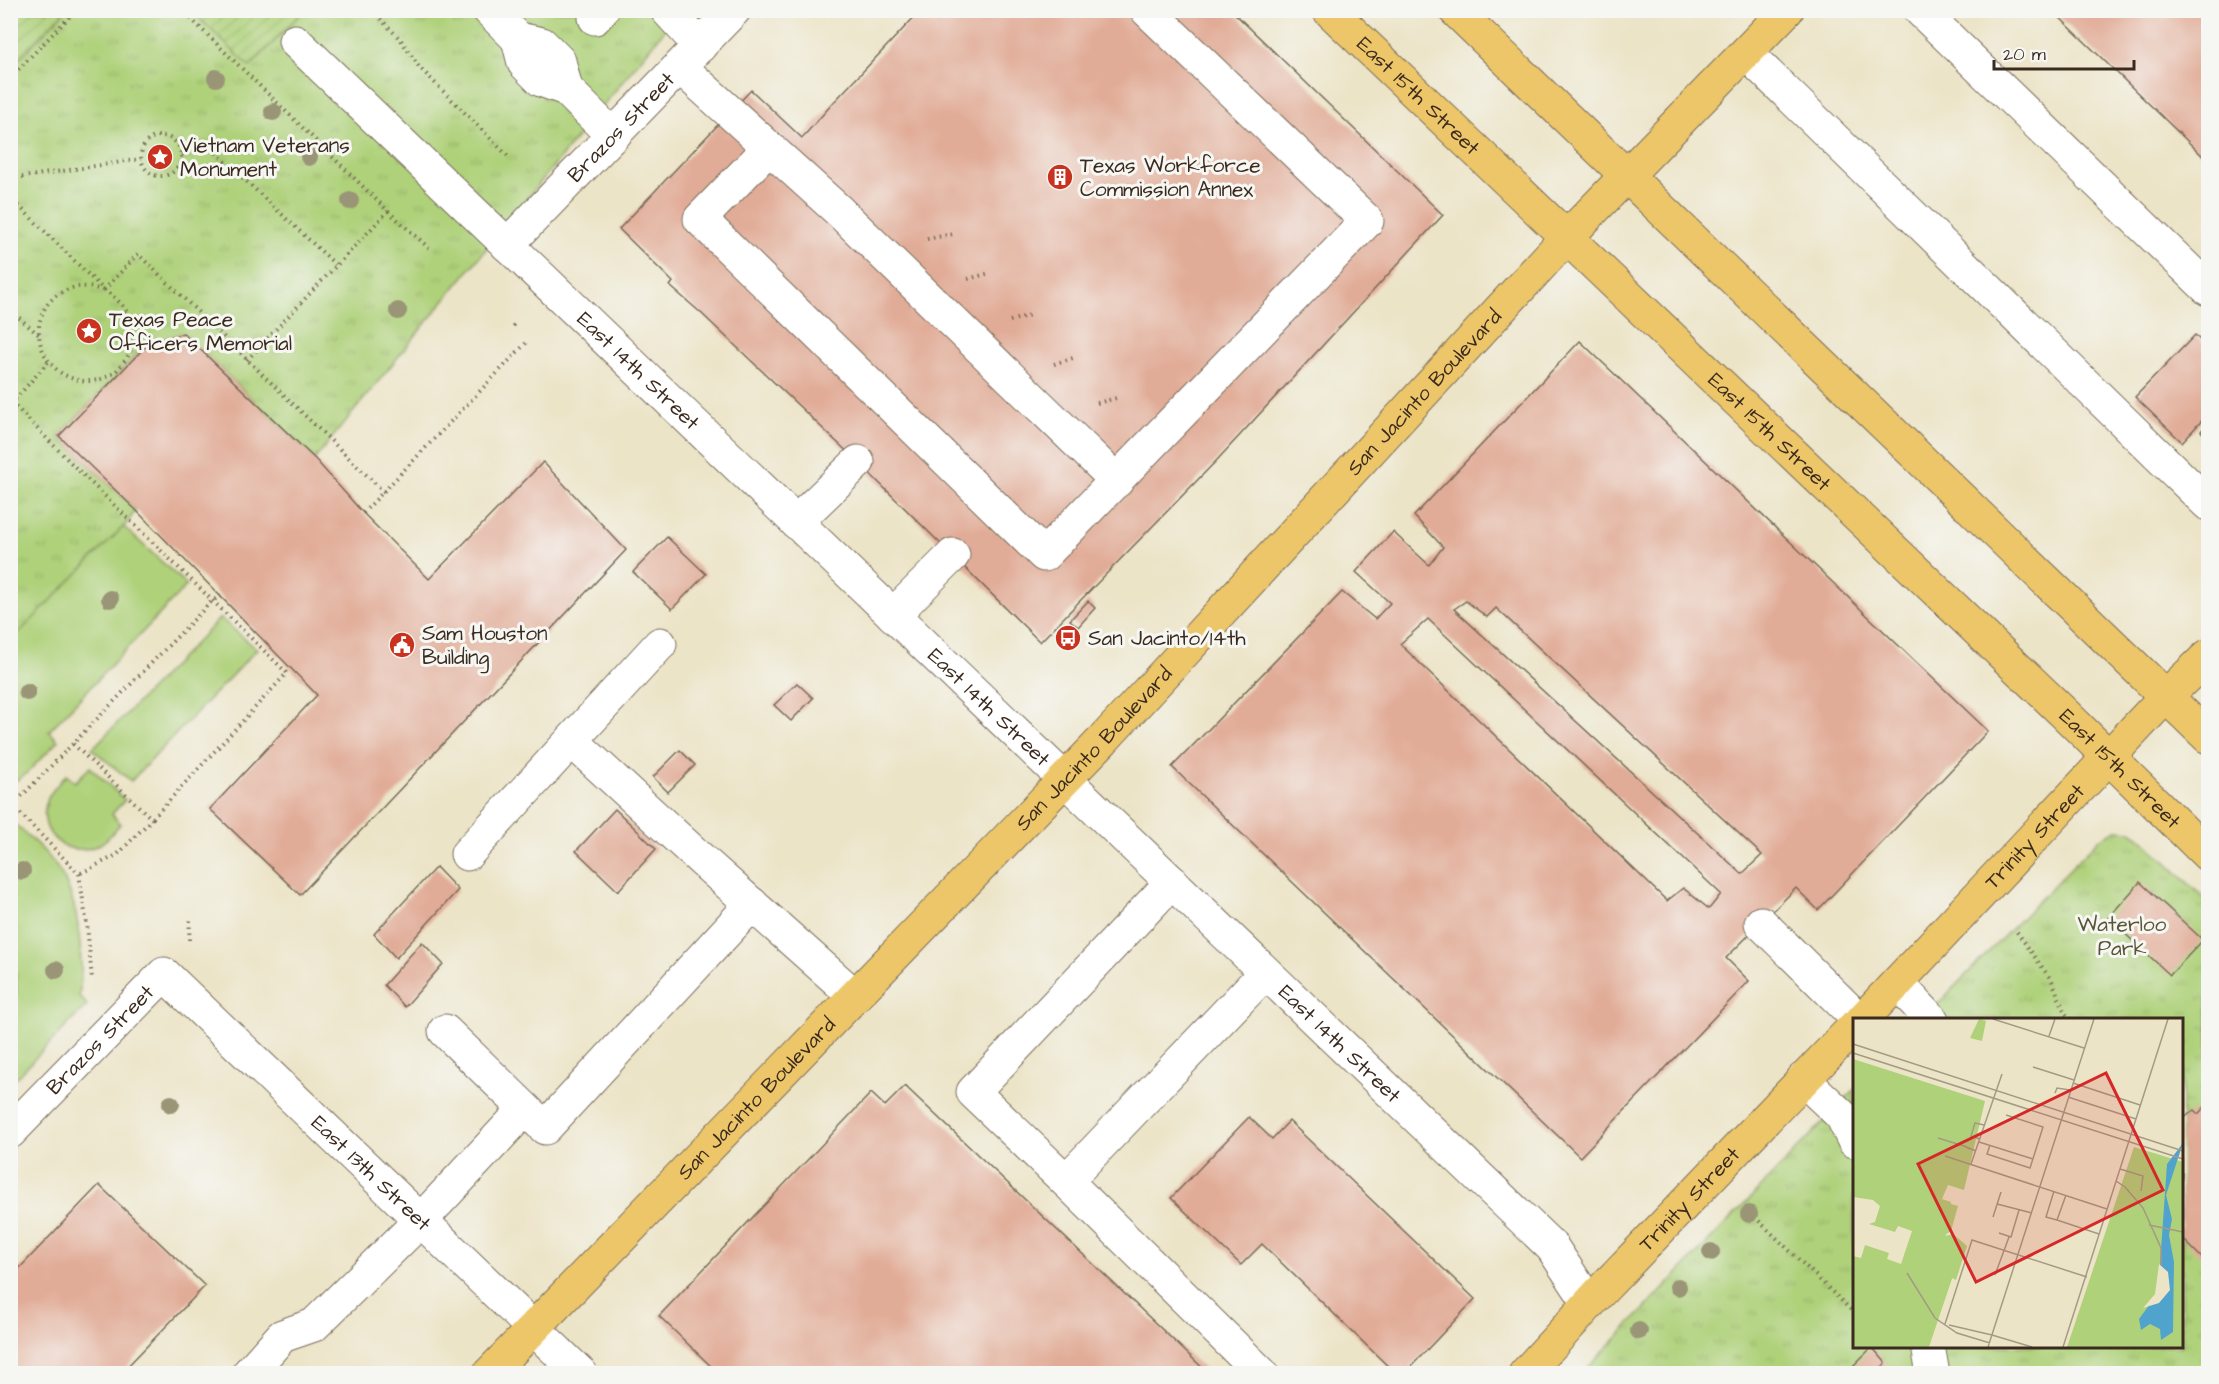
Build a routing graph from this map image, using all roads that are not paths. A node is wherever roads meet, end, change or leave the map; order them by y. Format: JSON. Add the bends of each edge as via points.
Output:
{"nodes":[{"id":1,"x":489,"y":10,"type":"edge"},
{"id":2,"x":666,"y":10,"type":"edge"},
{"id":3,"x":734,"y":10,"type":"edge"},
{"id":4,"x":1148,"y":10,"type":"edge"},
{"id":5,"x":1329,"y":10,"type":"edge"},
{"id":6,"x":1455,"y":10,"type":"edge"},
{"id":7,"x":1787,"y":10,"type":"edge"},
{"id":8,"x":1920,"y":10,"type":"edge"},
{"id":9,"x":295,"y":40,"type":"dead end"},
{"id":10,"x":1746,"y":53,"type":"junction"},
{"id":11,"x":690,"y":56,"type":"junction"},
{"id":12,"x":613,"y":136,"type":"junction"},
{"id":13,"x":769,"y":148,"type":"junction"},
{"id":14,"x":1626,"y":175,"type":"junction"},
{"id":15,"x":1566,"y":238,"type":"junction"},
{"id":16,"x":507,"y":245,"type":"junction"},
{"id":17,"x":2208,"y":289,"type":"edge"},
{"id":18,"x":858,"y":462,"type":"dead end"},
{"id":19,"x":1117,"y":481,"type":"junction"},
{"id":20,"x":2208,"y":504,"type":"edge"},
{"id":21,"x":796,"y":522,"type":"junction"},
{"id":22,"x":953,"y":555,"type":"dead end"},
{"id":23,"x":893,"y":615,"type":"junction"},
{"id":24,"x":660,"y":644,"type":"dead end"},
{"id":25,"x":2208,"y":656,"type":"edge"},
{"id":26,"x":2166,"y":696,"type":"junction"},
{"id":27,"x":2208,"y":737,"type":"edge"},
{"id":28,"x":572,"y":741,"type":"junction"},
{"id":29,"x":2109,"y":757,"type":"junction"},
{"id":30,"x":1064,"y":780,"type":"junction"},
{"id":31,"x":467,"y":854,"type":"dead end"},
{"id":32,"x":2208,"y":855,"type":"edge"},
{"id":33,"x":1172,"y":882,"type":"junction"},
{"id":34,"x":752,"y":904,"type":"junction"},
{"id":35,"x":1761,"y":923,"type":"dead end"},
{"id":36,"x":1265,"y":973,"type":"junction"},
{"id":37,"x":164,"y":974,"type":"joint"},
{"id":38,"x":1897,"y":983,"type":"junction"},
{"id":39,"x":855,"y":996,"type":"junction"},
{"id":40,"x":1858,"y":1018,"type":"edge"},
{"id":41,"x":1862,"y":1018,"type":"edge"},
{"id":42,"x":1930,"y":1018,"type":"edge"},
{"id":43,"x":1853,"y":1028,"type":"edge"},
{"id":44,"x":445,"y":1031,"type":"dead end"},
{"id":45,"x":1803,"y":1079,"type":"junction"},
{"id":46,"x":525,"y":1109,"type":"junction"},
{"id":47,"x":10,"y":1132,"type":"edge"},
{"id":48,"x":1853,"y":1139,"type":"edge"},
{"id":49,"x":1066,"y":1181,"type":"junction"},
{"id":50,"x":421,"y":1220,"type":"junction"},
{"id":51,"x":1589,"y":1304,"type":"junction"},
{"id":52,"x":534,"y":1329,"type":"junction"},
{"id":53,"x":1928,"y":1348,"type":"edge"},
{"id":54,"x":248,"y":1374,"type":"edge"},
{"id":55,"x":489,"y":1374,"type":"edge"},
{"id":56,"x":580,"y":1374,"type":"edge"},
{"id":57,"x":1262,"y":1374,"type":"edge"},
{"id":58,"x":1525,"y":1374,"type":"edge"},
{"id":59,"x":1933,"y":1374,"type":"edge"}],
"edges":[{"from":1,"to":12,"type":"street","via":[[518,39],[542,44],[559,61],[566,89]]},
{"from":2,"to":11,"type":"street"},
{"from":3,"to":11,"type":"street","name":"Brazos Street"},
{"from":4,"to":19,"type":"street","via":[[1366,221]]},
{"from":5,"to":15,"type":"main road","name":"East 15th Street"},
{"from":6,"to":14,"type":"main road"},
{"from":7,"to":10,"type":"main road","name":"San Jacinto Boulevard"},
{"from":8,"to":17,"type":"street"},
{"from":9,"to":16,"type":"street","name":"East 14th Street"},
{"from":10,"to":14,"type":"main road","name":"San Jacinto Boulevard"},
{"from":10,"to":20,"type":"street"},
{"from":11,"to":12,"type":"street","name":"Brazos Street"},
{"from":11,"to":13,"type":"street"},
{"from":12,"to":16,"type":"street","name":"Brazos Street"},
{"from":13,"to":19,"type":"street"},
{"from":13,"to":19,"type":"street","via":[[700,219],[1044,555]]},
{"from":14,"to":15,"type":"main road","name":"San Jacinto Boulevard"},
{"from":14,"to":26,"type":"main road"},
{"from":15,"to":29,"type":"main road","name":"East 15th Street"},
{"from":15,"to":30,"type":"main road","name":"San Jacinto Boulevard"},
{"from":16,"to":21,"type":"street","name":"East 14th Street"},
{"from":18,"to":21,"type":"street"},
{"from":21,"to":23,"type":"street","name":"East 14th Street"},
{"from":22,"to":23,"type":"street"},
{"from":23,"to":30,"type":"street","name":"East 14th Street"},
{"from":24,"to":28,"type":"street"},
{"from":25,"to":26,"type":"main road","name":"Trinity Street"},
{"from":26,"to":27,"type":"main road"},
{"from":26,"to":29,"type":"main road","name":"Trinity Street"},
{"from":28,"to":31,"type":"street"},
{"from":28,"to":34,"type":"street"},
{"from":29,"to":32,"type":"main road","name":"East 15th Street"},
{"from":29,"to":38,"type":"main road","name":"Trinity Street"},
{"from":30,"to":33,"type":"street","name":"East 14th Street"},
{"from":30,"to":39,"type":"main road","name":"San Jacinto Boulevard"},
{"from":33,"to":36,"type":"street","name":"East 14th Street"},
{"from":33,"to":49,"type":"street","via":[[973,1092]]},
{"from":34,"to":39,"type":"street"},
{"from":34,"to":46,"type":"street","via":[[545,1128]]},
{"from":35,"to":40,"type":"street"},
{"from":36,"to":49,"type":"street"},
{"from":36,"to":51,"type":"street","name":"East 14th Street","via":[[1552,1247]]},
{"from":37,"to":47,"type":"street","name":"Brazos Street"},
{"from":37,"to":50,"type":"street","name":"East 13th Street"},
{"from":38,"to":41,"type":"main road","name":"Trinity Street"},
{"from":38,"to":42,"type":"street"},
{"from":39,"to":52,"type":"main road","name":"San Jacinto Boulevard"},
{"from":43,"to":45,"type":"main road","name":"Trinity Street"},
{"from":44,"to":46,"type":"street"},
{"from":45,"to":48,"type":"street","via":[[1842,1116]]},
{"from":45,"to":51,"type":"main road","name":"Trinity Street"},
{"from":46,"to":50,"type":"street"},
{"from":49,"to":57,"type":"street"},
{"from":50,"to":52,"type":"street","name":"East 13th Street"},
{"from":50,"to":54,"type":"street","via":[[314,1325],[282,1336]]},
{"from":51,"to":58,"type":"main road","name":"Trinity Street"},
{"from":52,"to":55,"type":"main road","name":"San Jacinto Boulevard"},
{"from":52,"to":56,"type":"street","name":"East 13th Street"},
{"from":53,"to":59,"type":"street"}]}
